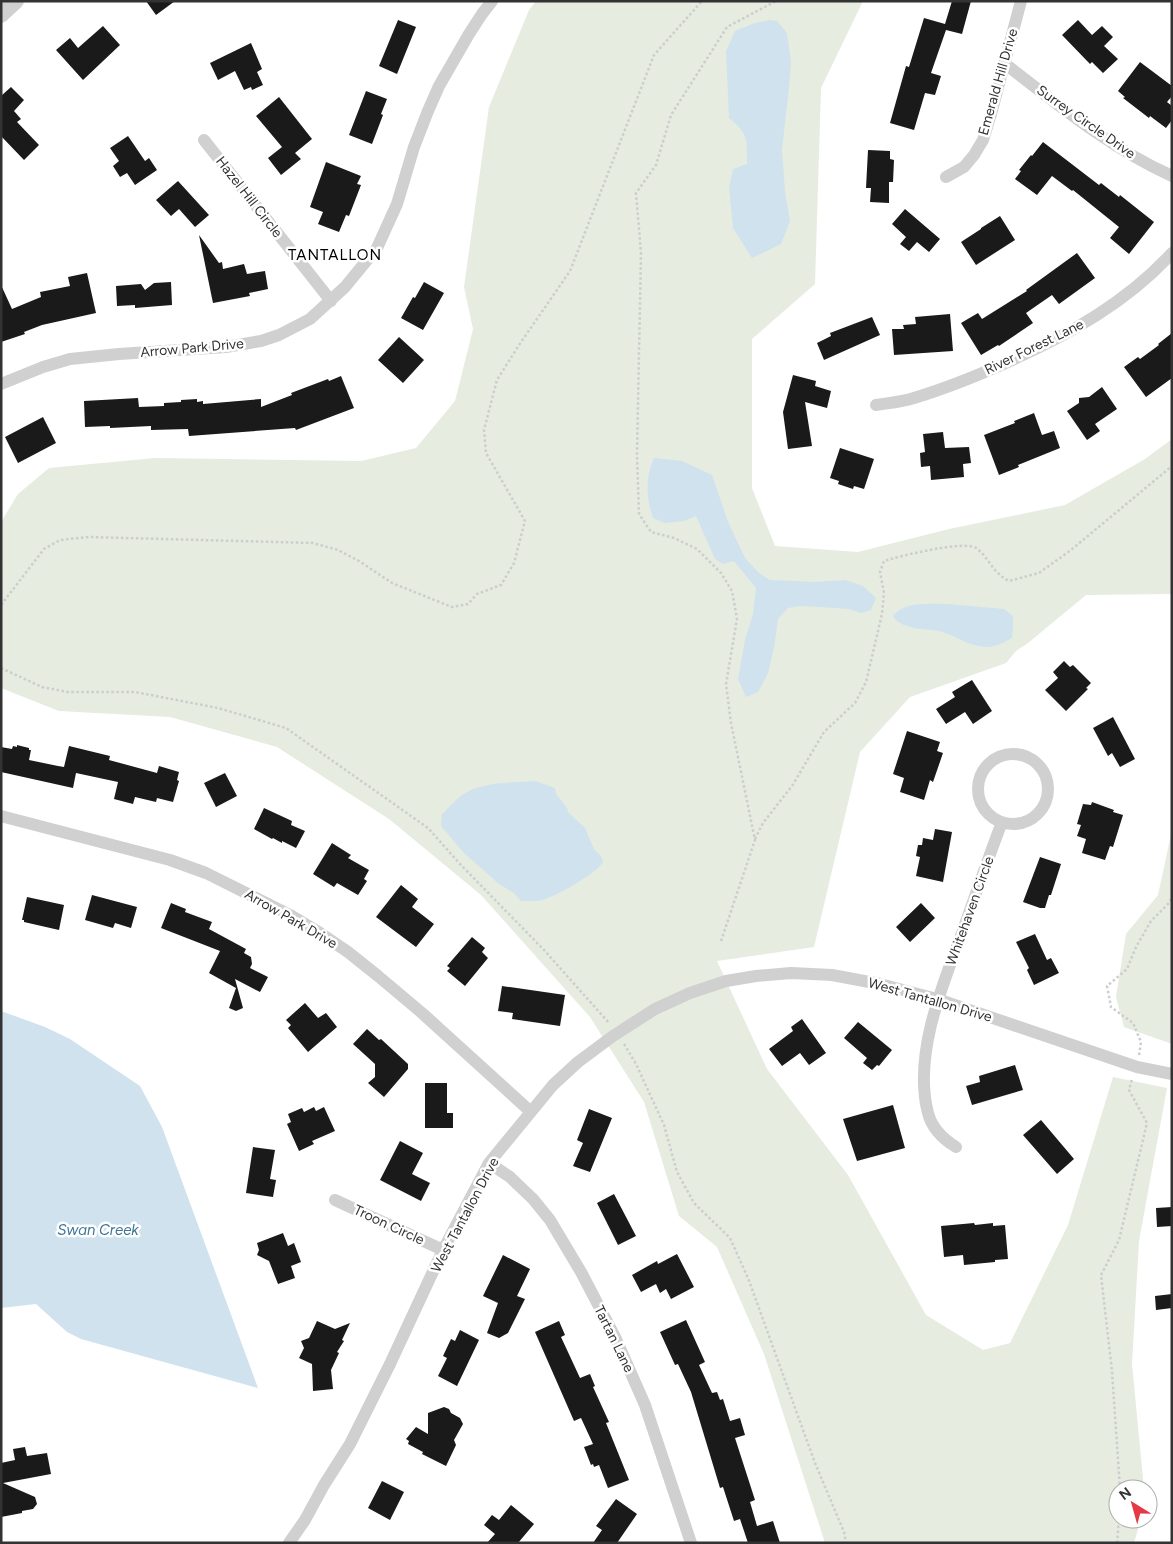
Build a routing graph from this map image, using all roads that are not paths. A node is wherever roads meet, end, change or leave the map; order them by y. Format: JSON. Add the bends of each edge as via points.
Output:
{"nodes":[{"id":1,"x":16,"y":1,"type":"edge"},
{"id":2,"x":492,"y":1,"type":"edge"},
{"id":3,"x":1020,"y":1,"type":"edge"},
{"id":4,"x":1,"y":15,"type":"edge"},
{"id":5,"x":1004,"y":63,"type":"junction"},
{"id":6,"x":204,"y":140,"type":"dead end"},
{"id":7,"x":1172,"y":176,"type":"edge"},
{"id":8,"x":946,"y":177,"type":"dead end"},
{"id":9,"x":1172,"y":253,"type":"edge"},
{"id":10,"x":331,"y":301,"type":"junction"},
{"id":11,"x":1,"y":384,"type":"edge"},
{"id":12,"x":876,"y":405,"type":"dead end"},
{"id":13,"x":1,"y":816,"type":"edge"},
{"id":14,"x":1002,"y":822,"type":"junction"},
{"id":15,"x":938,"y":999,"type":"junction"},
{"id":16,"x":1172,"y":1074,"type":"edge"},
{"id":17,"x":532,"y":1112,"type":"junction"},
{"id":18,"x":956,"y":1147,"type":"dead end"},
{"id":19,"x":490,"y":1163,"type":"junction"},
{"id":20,"x":335,"y":1200,"type":"dead end"},
{"id":21,"x":444,"y":1250,"type":"junction"},
{"id":22,"x":289,"y":1543,"type":"edge"},
{"id":23,"x":692,"y":1543,"type":"edge"}],
"edges":[{"from":1,"to":4,"type":"street"},
{"from":2,"to":10,"type":"street","name":"Arrow Park Drive","via":[[439,86],[414,148],[397,204],[377,248]]},
{"from":3,"to":5,"type":"street","name":"Emerald Hill Drive"},
{"from":5,"to":7,"type":"street","name":"Surrey Circle Drive","via":[[1120,148]]},
{"from":5,"to":8,"type":"street","name":"Emerald Hill Drive","via":[[983,140],[964,167]]},
{"from":6,"to":10,"type":"street","name":"Hazel Hill Circle"},
{"from":9,"to":12,"type":"street","name":"River Forest Lane","via":[[1115,304],[1060,337],[938,390],[912,399]]},
{"from":10,"to":11,"type":"street","name":"Arrow Park Drive","via":[[310,320],[261,341],[226,347],[70,358]]},
{"from":13,"to":17,"type":"street","name":"Arrow Park Drive","via":[[170,860],[206,873],[290,915],[348,952],[378,976]]},
{"from":14,"to":14,"type":"street","via":[[1011,824],[1029,820],[1037,814],[1047,796],[1045,774],[1029,758],[1018,754],[1007,754],[986,765],[977,786],[983,808]]},
{"from":14,"to":15,"type":"street","name":"Whitehaven Circle"},
{"from":15,"to":16,"type":"street","name":"West Tantallon Drive","via":[[1137,1067]]},
{"from":15,"to":17,"type":"street","name":"West Tantallon Drive","via":[[832,975],[791,973],[726,981],[655,1009],[617,1033],[553,1085]]},
{"from":15,"to":18,"type":"street","name":"Whitehaven Circle","via":[[926,1047],[925,1098],[928,1115],[937,1132]]},
{"from":17,"to":19,"type":"street","name":"West Tantallon Drive"},
{"from":19,"to":21,"type":"street","name":"West Tantallon Drive"},
{"from":19,"to":23,"type":"street","name":"Tartan Lane","via":[[533,1199],[550,1220],[581,1272],[645,1405]]},
{"from":20,"to":21,"type":"street","name":"Troon Circle"},
{"from":21,"to":22,"type":"street","name":"West Tantallon Drive","via":[[350,1444]]}]}
